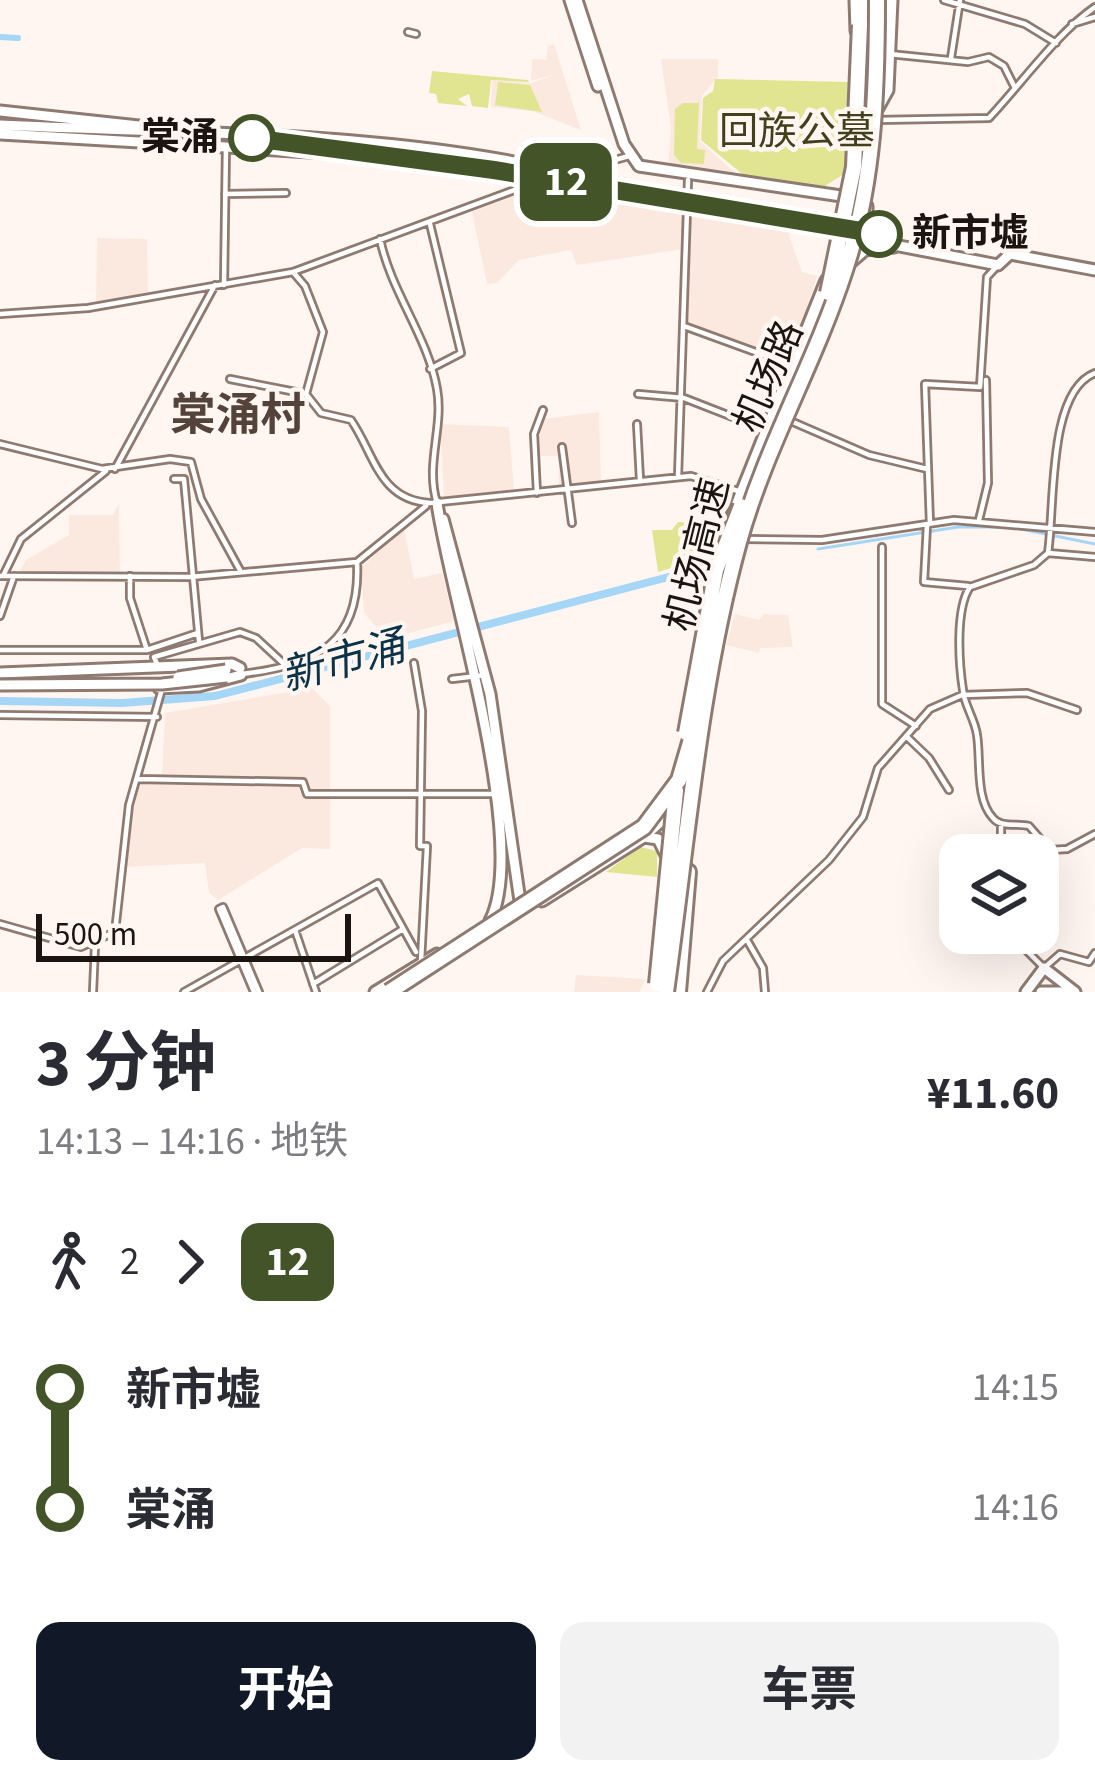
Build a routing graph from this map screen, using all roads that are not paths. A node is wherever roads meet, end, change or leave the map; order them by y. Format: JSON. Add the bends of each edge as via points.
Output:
{"nodes":[{"id":1,"x":573,"y":0,"type":"edge"},
{"id":2,"x":944,"y":0,"type":"edge"},
{"id":3,"x":874,"y":2,"type":"edge"},
{"id":4,"x":960,"y":2,"type":"edge"},
{"id":5,"x":1095,"y":8,"type":"edge"},
{"id":6,"x":1095,"y":17,"type":"edge"},
{"id":7,"x":1068,"y":26,"type":"junction"},
{"id":8,"x":1056,"y":43,"type":"junction"},
{"id":9,"x":889,"y":54,"type":"junction"},
{"id":10,"x":951,"y":58,"type":"junction"},
{"id":11,"x":1016,"y":89,"type":"junction"},
{"id":12,"x":878,"y":114,"type":"junction"},
{"id":13,"x":0,"y":118,"type":"edge"},
{"id":14,"x":129,"y":135,"type":"junction"},
{"id":15,"x":0,"y":137,"type":"edge"},
{"id":16,"x":176,"y":139,"type":"junction"},
{"id":17,"x":226,"y":147,"type":"junction"},
{"id":18,"x":345,"y":148,"type":"junction"},
{"id":19,"x":626,"y":157,"type":"junction"},
{"id":20,"x":858,"y":169,"type":"junction"},
{"id":21,"x":567,"y":173,"type":"junction"},
{"id":22,"x":696,"y":179,"type":"junction"},
{"id":23,"x":819,"y":192,"type":"junction"},
{"id":24,"x":286,"y":193,"type":"dead end"},
{"id":25,"x":225,"y":194,"type":"junction"},
{"id":26,"x":861,"y":203,"type":"junction"},
{"id":27,"x":430,"y":221,"type":"junction"},
{"id":28,"x":380,"y":238,"type":"junction"},
{"id":29,"x":843,"y":266,"type":"junction"},
{"id":30,"x":999,"y":266,"type":"junction"},
{"id":31,"x":293,"y":272,"type":"junction"},
{"id":32,"x":1095,"y":274,"type":"edge"},
{"id":33,"x":214,"y":285,"type":"junction"},
{"id":34,"x":224,"y":285,"type":"junction"},
{"id":35,"x":828,"y":293,"type":"junction"},
{"id":36,"x":0,"y":314,"type":"edge"},
{"id":37,"x":684,"y":326,"type":"junction"},
{"id":38,"x":794,"y":366,"type":"junction"},
{"id":39,"x":430,"y":369,"type":"junction"},
{"id":40,"x":1095,"y":373,"type":"edge"},
{"id":41,"x":230,"y":380,"type":"dead end"},
{"id":42,"x":986,"y":380,"type":"dead end"},
{"id":43,"x":306,"y":394,"type":"junction"},
{"id":44,"x":638,"y":394,"type":"dead end"},
{"id":45,"x":684,"y":398,"type":"junction"},
{"id":46,"x":543,"y":410,"type":"dead end"},
{"id":47,"x":786,"y":419,"type":"junction"},
{"id":48,"x":637,"y":424,"type":"dead end"},
{"id":49,"x":766,"y":430,"type":"junction"},
{"id":50,"x":0,"y":444,"type":"edge"},
{"id":51,"x":562,"y":447,"type":"dead end"},
{"id":52,"x":111,"y":469,"type":"junction"},
{"id":53,"x":927,"y":470,"type":"junction"},
{"id":54,"x":679,"y":477,"type":"junction"},
{"id":55,"x":174,"y":479,"type":"dead end"},
{"id":56,"x":640,"y":480,"type":"junction"},
{"id":57,"x":569,"y":490,"type":"junction"},
{"id":58,"x":538,"y":493,"type":"junction"},
{"id":59,"x":741,"y":499,"type":"junction"},
{"id":60,"x":437,"y":503,"type":"junction"},
{"id":61,"x":979,"y":520,"type":"junction"},
{"id":62,"x":572,"y":523,"type":"dead end"},
{"id":63,"x":928,"y":528,"type":"junction"},
{"id":64,"x":1052,"y":528,"type":"junction"},
{"id":65,"x":1095,"y":532,"type":"edge"},
{"id":66,"x":745,"y":539,"type":"junction"},
{"id":67,"x":882,"y":547,"type":"dead end"},
{"id":68,"x":1048,"y":553,"type":"junction"},
{"id":69,"x":1095,"y":556,"type":"edge"},
{"id":70,"x":357,"y":562,"type":"junction"},
{"id":71,"x":242,"y":572,"type":"junction"},
{"id":72,"x":721,"y":575,"type":"junction"},
{"id":73,"x":1,"y":576,"type":"edge"},
{"id":74,"x":14,"y":576,"type":"junction"},
{"id":75,"x":130,"y":576,"type":"junction"},
{"id":76,"x":190,"y":577,"type":"junction"},
{"id":77,"x":970,"y":587,"type":"junction"},
{"id":78,"x":0,"y":616,"type":"edge"},
{"id":79,"x":198,"y":637,"type":"junction"},
{"id":80,"x":0,"y":650,"type":"edge"},
{"id":81,"x":147,"y":650,"type":"junction"},
{"id":82,"x":414,"y":663,"type":"dead end"},
{"id":83,"x":288,"y":664,"type":"junction"},
{"id":84,"x":159,"y":670,"type":"junction"},
{"id":85,"x":240,"y":672,"type":"junction"},
{"id":86,"x":481,"y":676,"type":"junction"},
{"id":87,"x":2,"y":679,"type":"edge"},
{"id":88,"x":452,"y":679,"type":"dead end"},
{"id":89,"x":162,"y":692,"type":"junction"},
{"id":90,"x":962,"y":695,"type":"junction"},
{"id":91,"x":1077,"y":710,"type":"dead end"},
{"id":92,"x":0,"y":715,"type":"edge"},
{"id":93,"x":157,"y":717,"type":"junction"},
{"id":94,"x":916,"y":726,"type":"junction"},
{"id":95,"x":906,"y":736,"type":"junction"},
{"id":96,"x":137,"y":779,"type":"junction"},
{"id":97,"x":687,"y":784,"type":"junction"},
{"id":98,"x":949,"y":790,"type":"dead end"},
{"id":99,"x":499,"y":794,"type":"junction"},
{"id":100,"x":422,"y":798,"type":"junction"},
{"id":101,"x":672,"y":815,"type":"junction"},
{"id":102,"x":653,"y":817,"type":"junction"},
{"id":103,"x":1001,"y":825,"type":"junction"},
{"id":104,"x":1001,"y":834,"type":"edge"},
{"id":105,"x":1095,"y":834,"type":"edge"},
{"id":106,"x":644,"y":837,"type":"junction"},
{"id":107,"x":675,"y":845,"type":"junction"},
{"id":108,"x":662,"y":882,"type":"junction"},
{"id":109,"x":680,"y":885,"type":"junction"},
{"id":110,"x":521,"y":908,"type":"junction"},
{"id":111,"x":490,"y":921,"type":"junction"},
{"id":112,"x":0,"y":924,"type":"edge"},
{"id":113,"x":295,"y":929,"type":"junction"},
{"id":114,"x":404,"y":929,"type":"junction"},
{"id":115,"x":748,"y":940,"type":"junction"},
{"id":116,"x":95,"y":945,"type":"junction"},
{"id":117,"x":1095,"y":953,"type":"edge"},
{"id":118,"x":1030,"y":954,"type":"edge"},
{"id":119,"x":243,"y":959,"type":"junction"},
{"id":120,"x":420,"y":960,"type":"junction"},
{"id":121,"x":1044,"y":968,"type":"junction"},
{"id":122,"x":314,"y":988,"type":"edge"},
{"id":123,"x":662,"y":991,"type":"edge"},
{"id":124,"x":93,"y":992,"type":"edge"},
{"id":125,"x":184,"y":992,"type":"edge"},
{"id":126,"x":257,"y":992,"type":"edge"},
{"id":127,"x":375,"y":992,"type":"edge"},
{"id":128,"x":392,"y":992,"type":"edge"},
{"id":129,"x":707,"y":992,"type":"edge"},
{"id":130,"x":765,"y":992,"type":"edge"},
{"id":131,"x":1026,"y":992,"type":"edge"},
{"id":132,"x":1041,"y":992,"type":"edge"},
{"id":133,"x":1063,"y":992,"type":"edge"},
{"id":134,"x":1075,"y":992,"type":"edge"}],
"edges":[{"from":1,"to":19,"type":"main road"},
{"from":2,"to":4,"type":"street"},
{"from":3,"to":9,"type":"main road"},
{"from":3,"to":12,"type":"highway","name":"机场路"},
{"from":3,"to":20,"type":"highway","name":"机场路"},
{"from":3,"to":29,"type":"highway","name":"机场高速","bridge":true,"via":[[870,160]]},
{"from":3,"to":35,"type":"highway","name":"机场高速","bridge":true,"via":[[861,164]]},
{"from":3,"to":35,"type":"highway","bridge":true,"via":[[860,25],[856,149]]},
{"from":4,"to":8,"type":"street"},
{"from":4,"to":10,"type":"street"},
{"from":5,"to":7,"type":"street"},
{"from":6,"to":7,"type":"street"},
{"from":7,"to":8,"type":"street"},
{"from":8,"to":11,"type":"street"},
{"from":9,"to":10,"type":"street"},
{"from":9,"to":12,"type":"main road"},
{"from":10,"to":11,"type":"street","via":[[988,57],[1004,66]]},
{"from":11,"to":12,"type":"street","via":[[984,119]]},
{"from":12,"to":26,"type":"highway","name":"机场路"},
{"from":13,"to":14,"type":"main road"},
{"from":13,"to":16,"type":"main road"},
{"from":14,"to":15,"type":"main road"},
{"from":14,"to":16,"type":"main road"},
{"from":15,"to":16,"type":"main road"},
{"from":16,"to":17,"type":"main road"},
{"from":16,"to":18,"type":"main road"},
{"from":17,"to":18,"type":"main road"},
{"from":17,"to":25,"type":"street"},
{"from":18,"to":21,"type":"main road","via":[[500,157]]},
{"from":19,"to":21,"type":"street"},
{"from":19,"to":22,"type":"main road","via":[[639,172]]},
{"from":20,"to":23,"type":"main road"},
{"from":20,"to":26,"type":"highway","name":"机场路"},
{"from":21,"to":27,"type":"street"},
{"from":22,"to":23,"type":"main road"},
{"from":22,"to":26,"type":"main road"},
{"from":22,"to":37,"type":"street"},
{"from":23,"to":26,"type":"main road"},
{"from":24,"to":25,"type":"street"},
{"from":25,"to":34,"type":"street"},
{"from":26,"to":29,"type":"highway","name":"机场路"},
{"from":26,"to":30,"type":"main road","via":[[890,244]]},
{"from":27,"to":28,"type":"street"},
{"from":27,"to":39,"type":"street","via":[[461,353]]},
{"from":28,"to":31,"type":"street"},
{"from":28,"to":39,"type":"street"},
{"from":29,"to":30,"type":"main road","via":[[890,246]]},
{"from":29,"to":38,"type":"highway","name":"机场路","via":[[820,284]]},
{"from":29,"to":47,"type":"highway","name":"机场路"},
{"from":29,"to":123,"type":"highway","name":"机场高速","bridge":true,"via":[[738,547]]},
{"from":30,"to":32,"type":"main road","via":[[1010,258]]},
{"from":30,"to":53,"type":"street","via":[[987,277],[980,387],[925,385]]},
{"from":31,"to":34,"type":"street"},
{"from":31,"to":43,"type":"street","via":[[323,332]]},
{"from":33,"to":34,"type":"street"},
{"from":33,"to":36,"type":"street"},
{"from":33,"to":52,"type":"street"},
{"from":35,"to":59,"type":"highway","name":"机场高速","bridge":true},
{"from":37,"to":38,"type":"street"},
{"from":37,"to":45,"type":"street"},
{"from":38,"to":49,"type":"highway","name":"机场路"},
{"from":39,"to":60,"type":"street","via":[[438,396]]},
{"from":40,"to":64,"type":"street","via":[[1060,412]]},
{"from":41,"to":43,"type":"street"},
{"from":42,"to":61,"type":"street","via":[[988,483]]},
{"from":43,"to":60,"type":"street","via":[[321,413],[354,423],[379,478],[405,497]]},
{"from":44,"to":45,"type":"street"},
{"from":45,"to":49,"type":"street"},
{"from":45,"to":54,"type":"street"},
{"from":46,"to":58,"type":"street","via":[[534,434]]},
{"from":47,"to":53,"type":"street"},
{"from":47,"to":66,"type":"highway","name":"机场路"},
{"from":48,"to":56,"type":"street"},
{"from":49,"to":59,"type":"highway","name":"机场路"},
{"from":50,"to":52,"type":"street"},
{"from":51,"to":57,"type":"street"},
{"from":52,"to":71,"type":"street","via":[[190,462]]},
{"from":52,"to":73,"type":"street","via":[[21,539]]},
{"from":53,"to":63,"type":"street"},
{"from":54,"to":56,"type":"street"},
{"from":54,"to":59,"type":"street","via":[[699,477]]},
{"from":55,"to":76,"type":"street","via":[[184,479],[190,493]]},
{"from":56,"to":57,"type":"street"},
{"from":57,"to":58,"type":"street"},
{"from":57,"to":62,"type":"street"},
{"from":58,"to":60,"type":"street"},
{"from":59,"to":72,"type":"highway","name":"机场路"},
{"from":59,"to":123,"type":"highway","bridge":true,"via":[[716,570],[674,806]]},
{"from":59,"to":128,"type":"highway","name":"机场高速","bridge":true,"via":[[693,740],[668,800],[620,846]]},
{"from":60,"to":70,"type":"street"},
{"from":60,"to":86,"type":"main road"},
{"from":61,"to":63,"type":"street"},
{"from":61,"to":64,"type":"street"},
{"from":63,"to":66,"type":"street"},
{"from":63,"to":77,"type":"street","via":[[924,582]]},
{"from":64,"to":65,"type":"street"},
{"from":64,"to":68,"type":"street"},
{"from":66,"to":97,"type":"highway","name":"机场路"},
{"from":67,"to":94,"type":"street","via":[[883,704]]},
{"from":68,"to":69,"type":"street"},
{"from":68,"to":77,"type":"street"},
{"from":70,"to":71,"type":"street"},
{"from":70,"to":83,"type":"street","via":[[350,622],[323,649]]},
{"from":71,"to":76,"type":"street"},
{"from":72,"to":97,"type":"main road","name":"机场路"},
{"from":72,"to":123,"type":"highway","bridge":true,"via":[[680,801]]},
{"from":73,"to":74,"type":"street"},
{"from":74,"to":75,"type":"street"},
{"from":74,"to":78,"type":"street"},
{"from":75,"to":76,"type":"street"},
{"from":75,"to":81,"type":"street"},
{"from":76,"to":79,"type":"street"},
{"from":77,"to":90,"type":"street","via":[[963,599]]},
{"from":79,"to":81,"type":"street"},
{"from":79,"to":83,"type":"street","via":[[250,634]]},
{"from":79,"to":84,"type":"street","via":[[154,657]]},
{"from":80,"to":81,"type":"street"},
{"from":82,"to":100,"type":"street"},
{"from":83,"to":85,"type":"street"},
{"from":84,"to":85,"type":"main road","via":[[232,664]]},
{"from":84,"to":87,"type":"main road"},
{"from":85,"to":87,"type":"main road","bridge":true},
{"from":85,"to":89,"type":"main road"},
{"from":86,"to":88,"type":"street"},
{"from":86,"to":99,"type":"main road"},
{"from":87,"to":89,"type":"main road","via":[[13,689]]},
{"from":89,"to":93,"type":"street"},
{"from":90,"to":91,"type":"street","via":[[1027,693]]},
{"from":90,"to":94,"type":"street","via":[[930,709]]},
{"from":90,"to":103,"type":"street","via":[[977,735],[985,804]]},
{"from":92,"to":93,"type":"street"},
{"from":93,"to":96,"type":"street"},
{"from":94,"to":95,"type":"street"},
{"from":95,"to":98,"type":"street"},
{"from":95,"to":115,"type":"street","via":[[878,769],[863,817]]},
{"from":96,"to":100,"type":"street","via":[[303,782],[307,794]]},
{"from":96,"to":116,"type":"street","via":[[118,927]]},
{"from":97,"to":101,"type":"main road"},
{"from":97,"to":101,"type":"main road"},
{"from":97,"to":102,"type":"main road"},
{"from":97,"to":107,"type":"highway","name":"机场路"},
{"from":99,"to":100,"type":"street"},
{"from":99,"to":110,"type":"main road"},
{"from":99,"to":111,"type":"main road","via":[[502,876]]},
{"from":100,"to":120,"type":"street"},
{"from":101,"to":102,"type":"main road"},
{"from":101,"to":106,"type":"main road"},
{"from":101,"to":107,"type":"main road"},
{"from":101,"to":107,"type":"main road"},
{"from":102,"to":110,"type":"main road"},
{"from":103,"to":104,"type":"street"},
{"from":103,"to":105,"type":"street","via":[[1029,826],[1050,850]]},
{"from":106,"to":107,"type":"main road"},
{"from":106,"to":110,"type":"main road"},
{"from":107,"to":108,"type":"main road"},
{"from":107,"to":109,"type":"highway","name":"机场路"},
{"from":108,"to":109,"type":"highway"},
{"from":108,"to":123,"type":"main road"},
{"from":109,"to":123,"type":"highway","name":"机场路"},
{"from":110,"to":111,"type":"main road"},
{"from":110,"to":128,"type":"main road"},
{"from":111,"to":120,"type":"main road"},
{"from":112,"to":116,"type":"street","via":[[64,945]]},
{"from":113,"to":114,"type":"street","via":[[378,883]]},
{"from":113,"to":119,"type":"street"},
{"from":113,"to":122,"type":"street"},
{"from":114,"to":120,"type":"street"},
{"from":114,"to":122,"type":"street"},
{"from":115,"to":129,"type":"street","via":[[716,969]]},
{"from":115,"to":130,"type":"street"},
{"from":116,"to":124,"type":"street"},
{"from":117,"to":121,"type":"street","via":[[1090,962],[1060,954]]},
{"from":118,"to":121,"type":"street"},
{"from":119,"to":119,"type":"street","via":[[223,908],[219,909]]},
{"from":119,"to":125,"type":"street"},
{"from":119,"to":126,"type":"street"},
{"from":120,"to":127,"type":"main road"},
{"from":121,"to":131,"type":"main road"},
{"from":121,"to":134,"type":"main road"},
{"from":132,"to":133,"type":"main road"}]}
